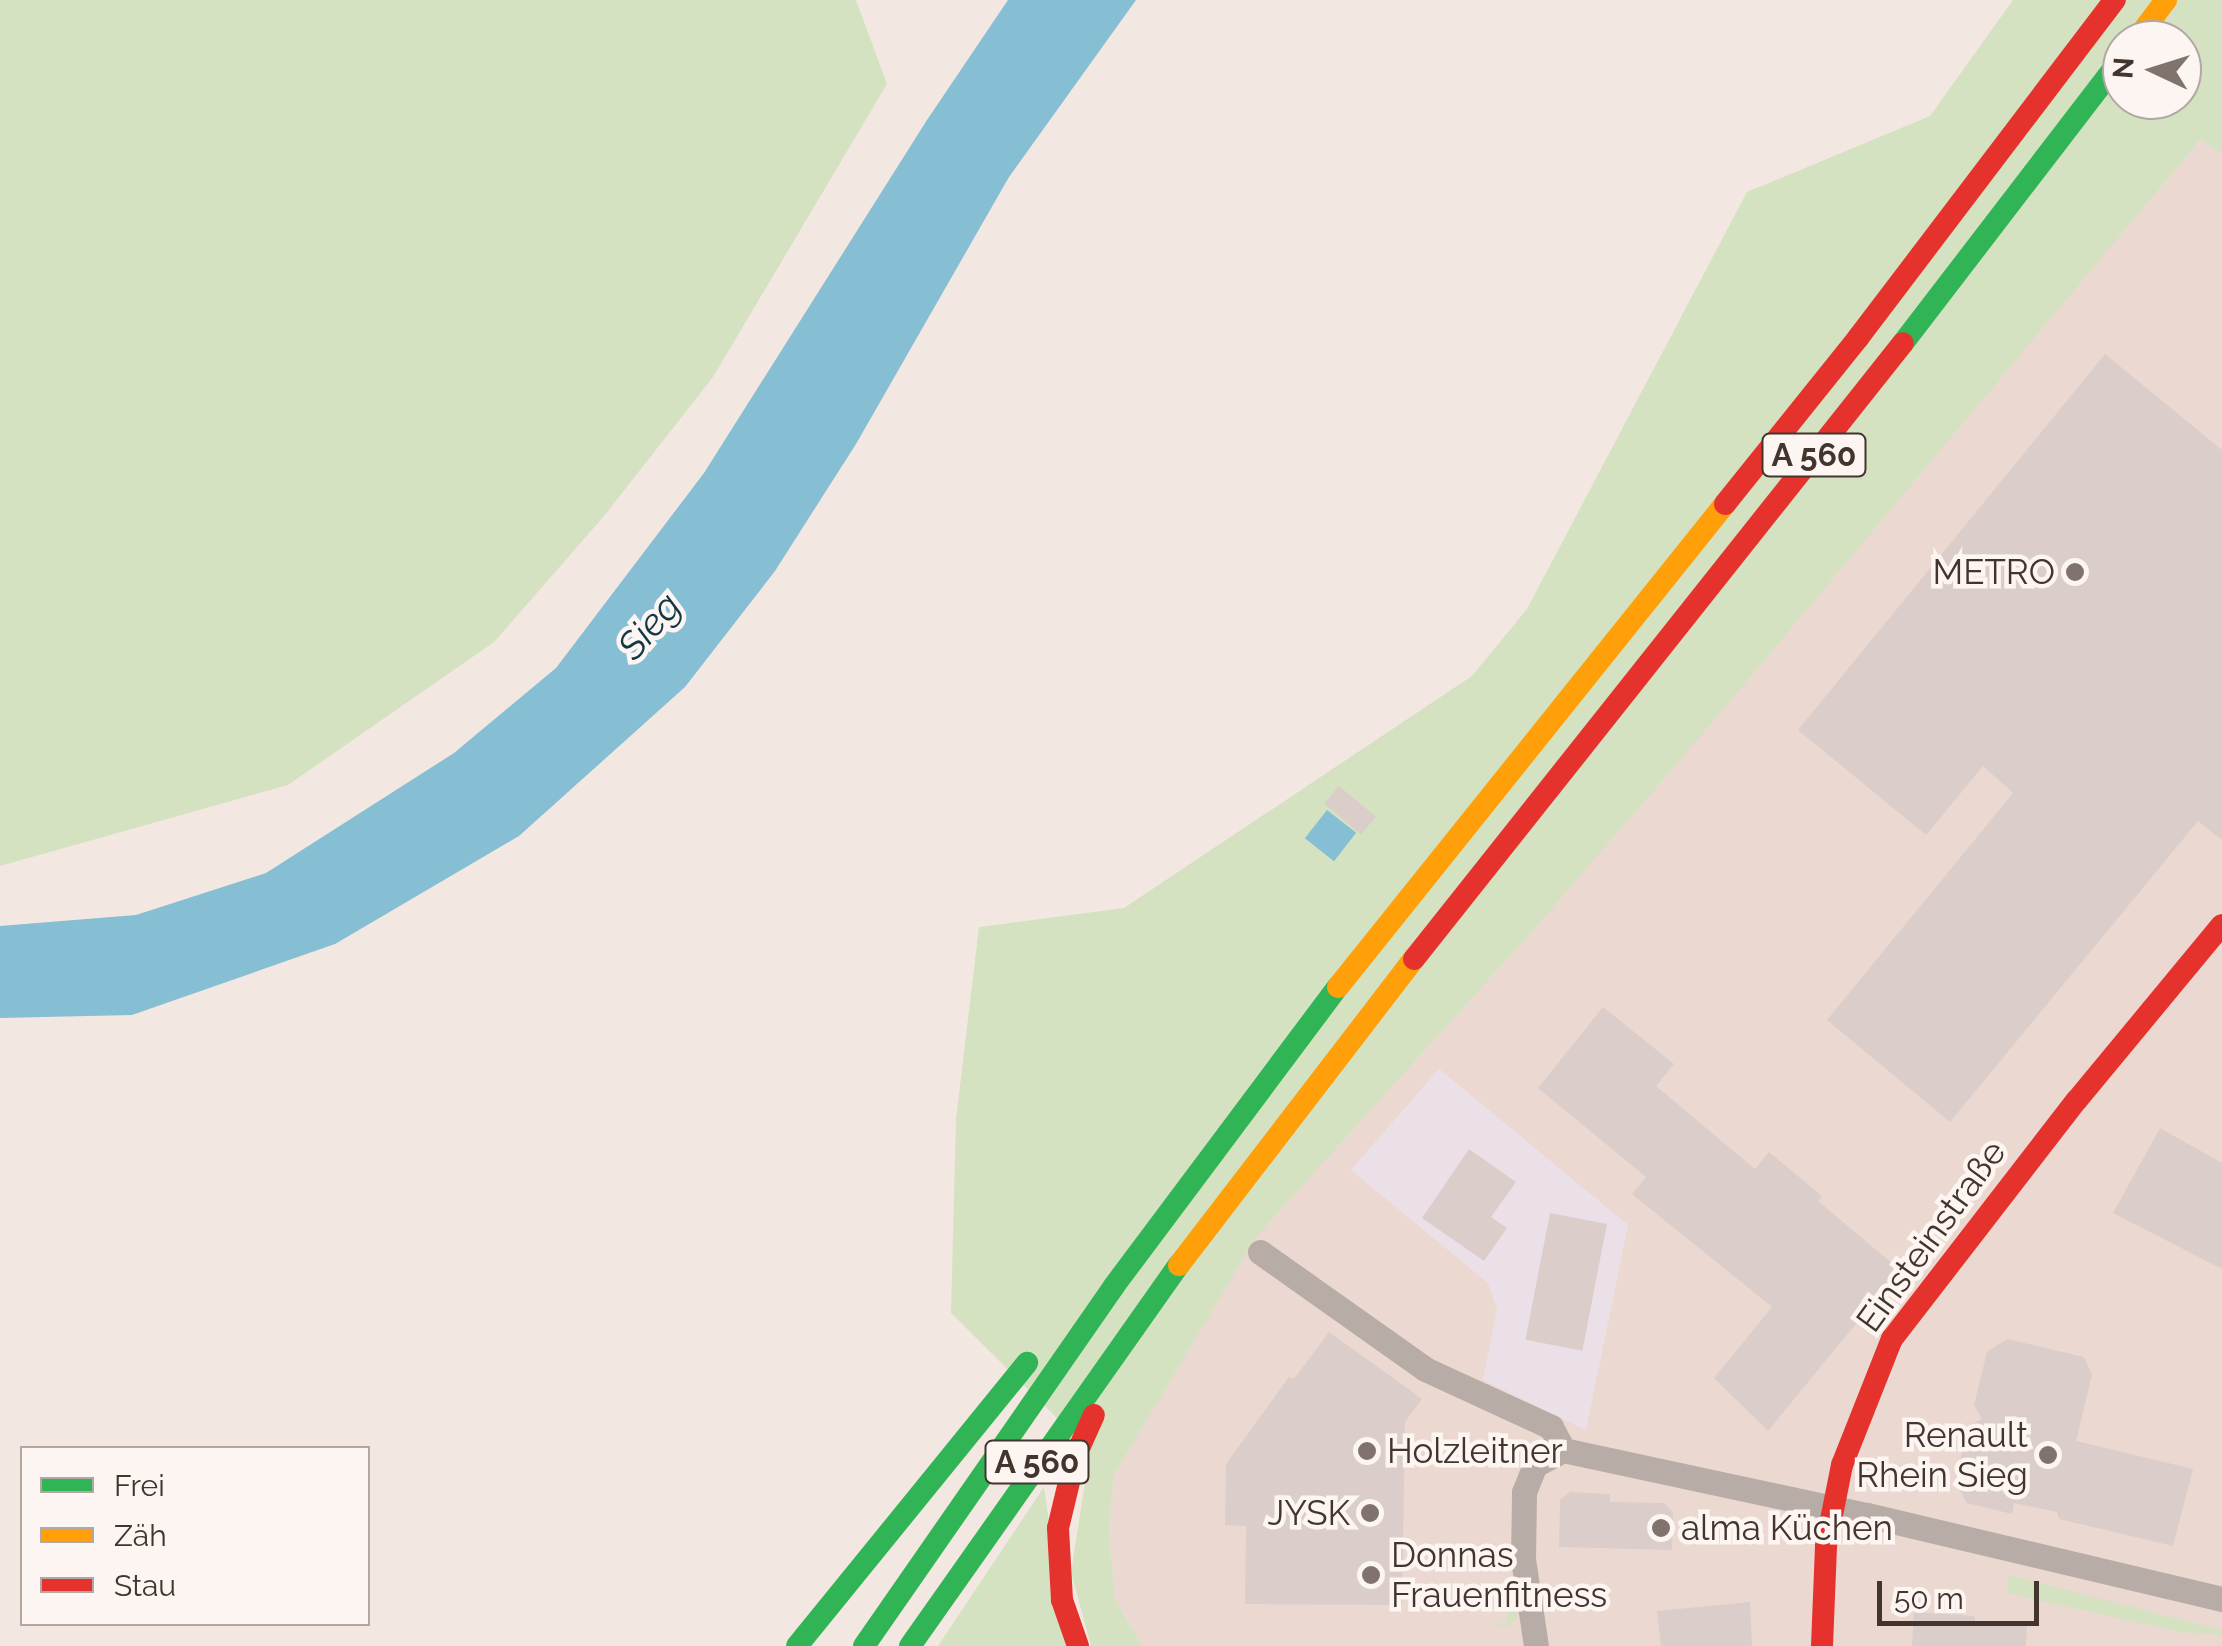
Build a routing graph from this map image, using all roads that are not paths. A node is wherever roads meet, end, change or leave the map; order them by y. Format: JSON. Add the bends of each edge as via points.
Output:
{"nodes":[{"id":1,"x":2115,"y":0,"type":"edge"},
{"id":2,"x":2102,"y":84,"type":"edge"},
{"id":3,"x":2222,"y":925,"type":"edge"},
{"id":4,"x":1223,"y":1139,"type":"junction"},
{"id":5,"x":1260,"y":1252,"type":"dead end"},
{"id":6,"x":1167,"y":1280,"type":"junction"},
{"id":7,"x":1563,"y":1450,"type":"junction"},
{"id":8,"x":1833,"y":1507,"type":"junction"},
{"id":9,"x":2222,"y":1599,"type":"edge"},
{"id":10,"x":798,"y":1646,"type":"edge"},
{"id":11,"x":864,"y":1646,"type":"edge"},
{"id":12,"x":910,"y":1646,"type":"edge"},
{"id":13,"x":1078,"y":1646,"type":"edge"},
{"id":14,"x":1536,"y":1646,"type":"edge"},
{"id":15,"x":1822,"y":1646,"type":"edge"}],
"edges":[{"from":1,"to":4,"type":"main road","number":"A 560","via":[[1858,338]]},
{"from":2,"to":6,"type":"main road","number":"A 560"},
{"from":3,"to":8,"type":"main road","name":"Einsteinstraße","via":[[2076,1100],[1892,1339],[1848,1444]]},
{"from":4,"to":10,"type":"main road","via":[[964,1435]]},
{"from":4,"to":11,"type":"main road","number":"A 560"},
{"from":5,"to":7,"type":"street","via":[[1424,1369],[1551,1427]]},
{"from":6,"to":12,"type":"main road","number":"A 560"},
{"from":6,"to":13,"type":"main road","via":[[1087,1428],[1065,1489],[1058,1567]]},
{"from":7,"to":8,"type":"street"},
{"from":7,"to":14,"type":"street","via":[[1536,1465],[1524,1492],[1524,1559]]},
{"from":8,"to":9,"type":"street"},
{"from":8,"to":15,"type":"main road","name":"Einsteinstraße"}]}
